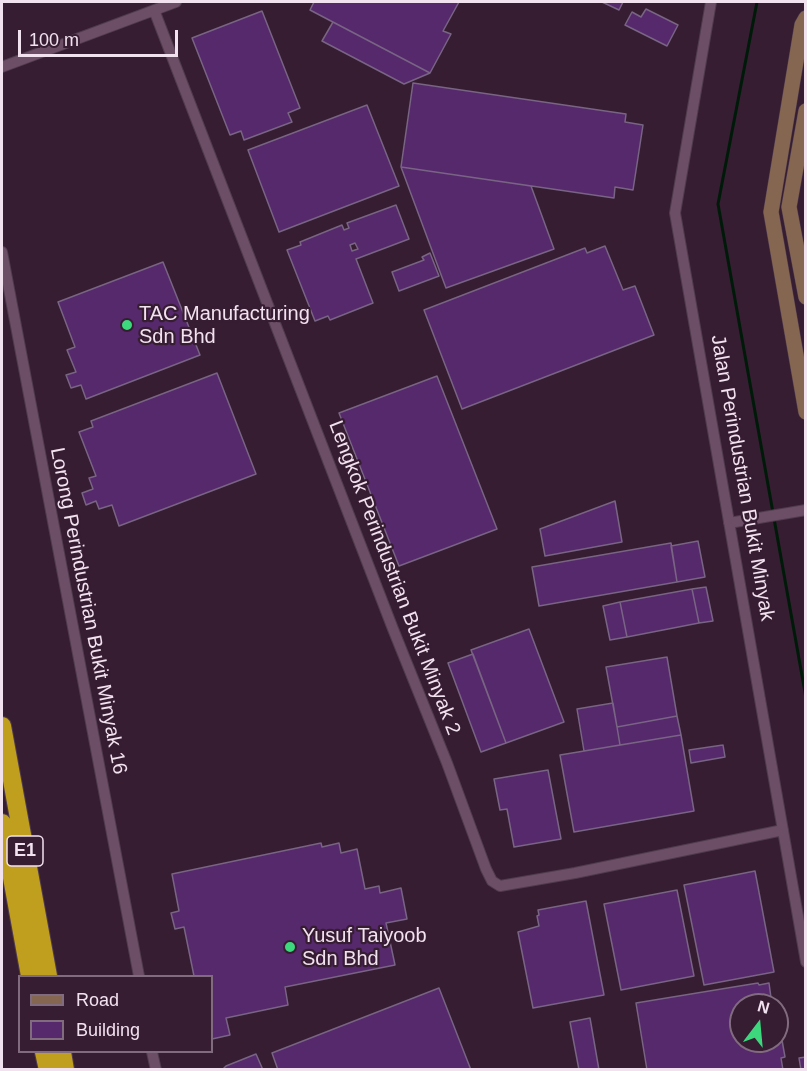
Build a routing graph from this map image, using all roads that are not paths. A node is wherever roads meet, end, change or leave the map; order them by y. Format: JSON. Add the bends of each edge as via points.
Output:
{"nodes":[{"id":1,"x":176,"y":2,"type":"edge"},
{"id":2,"x":711,"y":2,"type":"edge"},
{"id":3,"x":154,"y":10,"type":"junction"},
{"id":4,"x":806,"y":18,"type":"edge"},
{"id":5,"x":2,"y":67,"type":"edge"},
{"id":6,"x":806,"y":111,"type":"edge"},
{"id":7,"x":2,"y":252,"type":"edge"},
{"id":8,"x":806,"y":297,"type":"edge"},
{"id":9,"x":806,"y":412,"type":"edge"},
{"id":10,"x":806,"y":510,"type":"edge"},
{"id":11,"x":734,"y":522,"type":"junction"},
{"id":12,"x":2,"y":726,"type":"edge"},
{"id":13,"x":2,"y":823,"type":"edge"},
{"id":14,"x":783,"y":830,"type":"junction"},
{"id":15,"x":806,"y":962,"type":"edge"},
{"id":16,"x":30,"y":975,"type":"edge"},
{"id":17,"x":48,"y":975,"type":"edge"},
{"id":18,"x":139,"y":975,"type":"edge"},
{"id":19,"x":44,"y":1053,"type":"edge"},
{"id":20,"x":62,"y":1053,"type":"edge"},
{"id":21,"x":152,"y":1053,"type":"edge"},
{"id":22,"x":48,"y":1070,"type":"edge"},
{"id":23,"x":65,"y":1070,"type":"edge"},
{"id":24,"x":156,"y":1070,"type":"edge"}],
"edges":[{"from":1,"to":3,"type":"street"},
{"from":2,"to":11,"type":"street","name":"Jalan Perindustrian Bukit Minyak","via":[[675,213]]},
{"from":3,"to":5,"type":"street"},
{"from":3,"to":14,"type":"street","name":"Lengkok Perindustrian Bukit Minyak 2","via":[[492,881],[500,886]]},
{"from":4,"to":9,"type":"main road","via":[[771,212]]},
{"from":6,"to":8,"type":"main road","via":[[789,207]]},
{"from":7,"to":18,"type":"street","name":"Lorong Perindustrian Bukit Minyak 16"},
{"from":10,"to":11,"type":"street"},
{"from":11,"to":14,"type":"street","name":"Jalan Perindustrian Bukit Minyak"},
{"from":12,"to":17,"type":"highway","number":"E1"},
{"from":13,"to":16,"type":"highway","number":"E1"},
{"from":14,"to":15,"type":"street","name":"Jalan Perindustrian Bukit Minyak"},
{"from":19,"to":22,"type":"highway"},
{"from":20,"to":23,"type":"highway"},
{"from":21,"to":24,"type":"street"}]}
